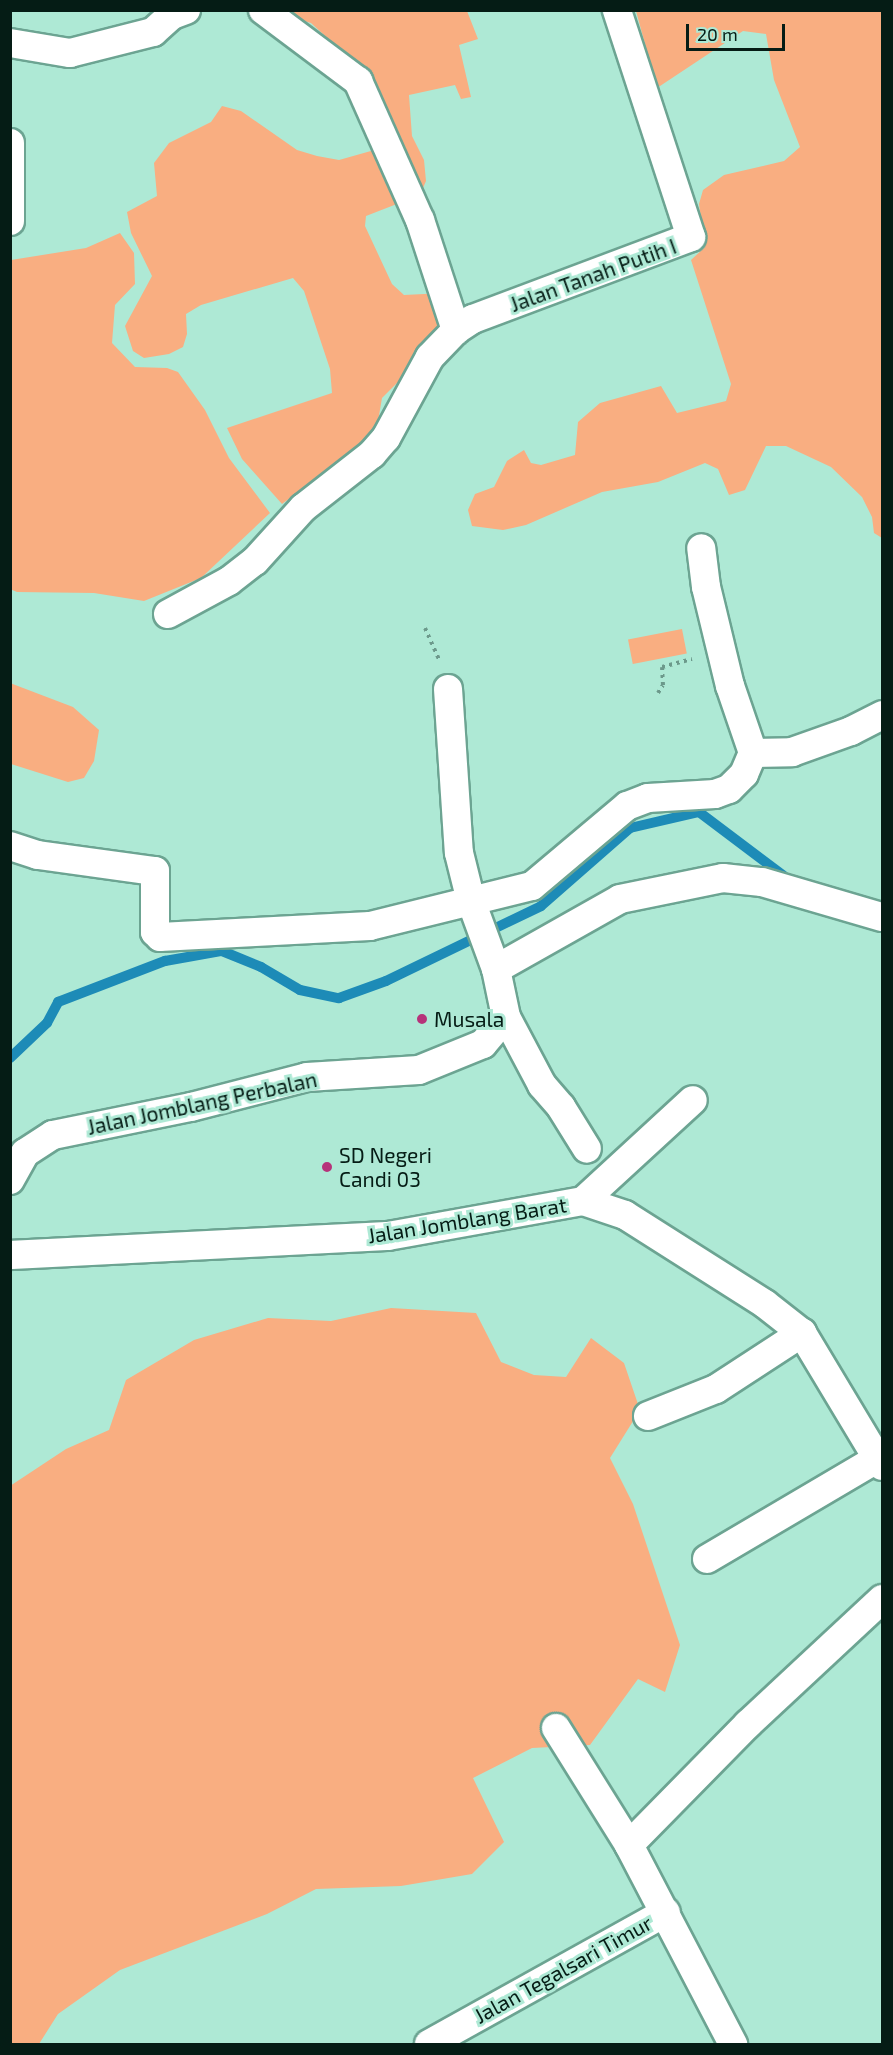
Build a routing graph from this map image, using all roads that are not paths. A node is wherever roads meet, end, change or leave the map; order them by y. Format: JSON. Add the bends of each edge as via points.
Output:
{"nodes":[{"id":1,"x":186,"y":10,"type":"edge"},
{"id":2,"x":263,"y":10,"type":"edge"},
{"id":3,"x":617,"y":10,"type":"edge"},
{"id":4,"x":10,"y":43,"type":"edge"},
{"id":5,"x":10,"y":142,"type":"edge"},
{"id":6,"x":10,"y":221,"type":"edge"},
{"id":7,"x":464,"y":324,"type":"junction"},
{"id":8,"x":701,"y":548,"type":"dead end"},
{"id":9,"x":168,"y":614,"type":"dead end"},
{"id":10,"x":448,"y":689,"type":"dead end"},
{"id":11,"x":882,"y":715,"type":"edge"},
{"id":12,"x":753,"y":753,"type":"junction"},
{"id":13,"x":10,"y":846,"type":"edge"},
{"id":14,"x":475,"y":910,"type":"junction"},
{"id":15,"x":882,"y":917,"type":"edge"},
{"id":16,"x":492,"y":958,"type":"junction"},
{"id":17,"x":506,"y":1017,"type":"junction"},
{"id":18,"x":693,"y":1100,"type":"dead end"},
{"id":19,"x":587,"y":1149,"type":"dead end"},
{"id":20,"x":10,"y":1180,"type":"edge"},
{"id":21,"x":583,"y":1201,"type":"junction"},
{"id":22,"x":10,"y":1255,"type":"edge"},
{"id":23,"x":801,"y":1333,"type":"junction"},
{"id":24,"x":648,"y":1416,"type":"dead end"},
{"id":25,"x":880,"y":1462,"type":"edge"},
{"id":26,"x":706,"y":1559,"type":"dead end"},
{"id":27,"x":882,"y":1599,"type":"edge"},
{"id":28,"x":556,"y":1728,"type":"dead end"},
{"id":29,"x":629,"y":1845,"type":"junction"},
{"id":30,"x":666,"y":1912,"type":"junction"},
{"id":31,"x":438,"y":2042,"type":"edge"},
{"id":32,"x":733,"y":2044,"type":"edge"}],
"edges":[{"from":1,"to":4,"type":"street","via":[[172,15],[153,32],[70,53]]},
{"from":2,"to":7,"type":"street","via":[[358,81]]},
{"from":3,"to":7,"type":"street","name":"Jalan Tanah Putih I","via":[[691,237]]},
{"from":5,"to":6,"type":"street"},
{"from":7,"to":9,"type":"street","via":[[430,357],[386,438],[372,454],[303,508],[255,561],[229,581]]},
{"from":8,"to":12,"type":"street","via":[[706,588]]},
{"from":10,"to":14,"type":"street","via":[[459,853]]},
{"from":11,"to":12,"type":"street","via":[[851,731],[792,752]]},
{"from":12,"to":14,"type":"street","via":[[744,774],[729,789],[715,794],[648,798],[627,806],[532,886]]},
{"from":13,"to":14,"type":"street","via":[[38,855],[155,871],[155,932],[160,937],[369,926]]},
{"from":14,"to":16,"type":"street"},
{"from":15,"to":16,"type":"street","via":[[762,882],[723,878],[620,899]]},
{"from":16,"to":17,"type":"street"},
{"from":17,"to":19,"type":"street","via":[[542,1085]]},
{"from":17,"to":20,"type":"street","name":"Jalan Jomblang Perbalan","via":[[483,1044],[419,1070],[308,1077],[191,1107],[53,1135],[24,1153]]},
{"from":18,"to":21,"type":"street"},
{"from":21,"to":22,"type":"street","name":"Jalan Jomblang Barat","via":[[388,1236]]},
{"from":21,"to":23,"type":"street","name":"Jalan Jomblang Barat","via":[[625,1215],[765,1304]]},
{"from":23,"to":24,"type":"street","via":[[716,1389]]},
{"from":23,"to":25,"type":"street","name":"Jalan Jomblang Barat"},
{"from":25,"to":26,"type":"street"},
{"from":27,"to":29,"type":"street","via":[[748,1724]]},
{"from":28,"to":29,"type":"street"},
{"from":29,"to":30,"type":"street"},
{"from":30,"to":31,"type":"street","name":"Jalan Tegalsari Timur"},
{"from":30,"to":32,"type":"street"}]}
